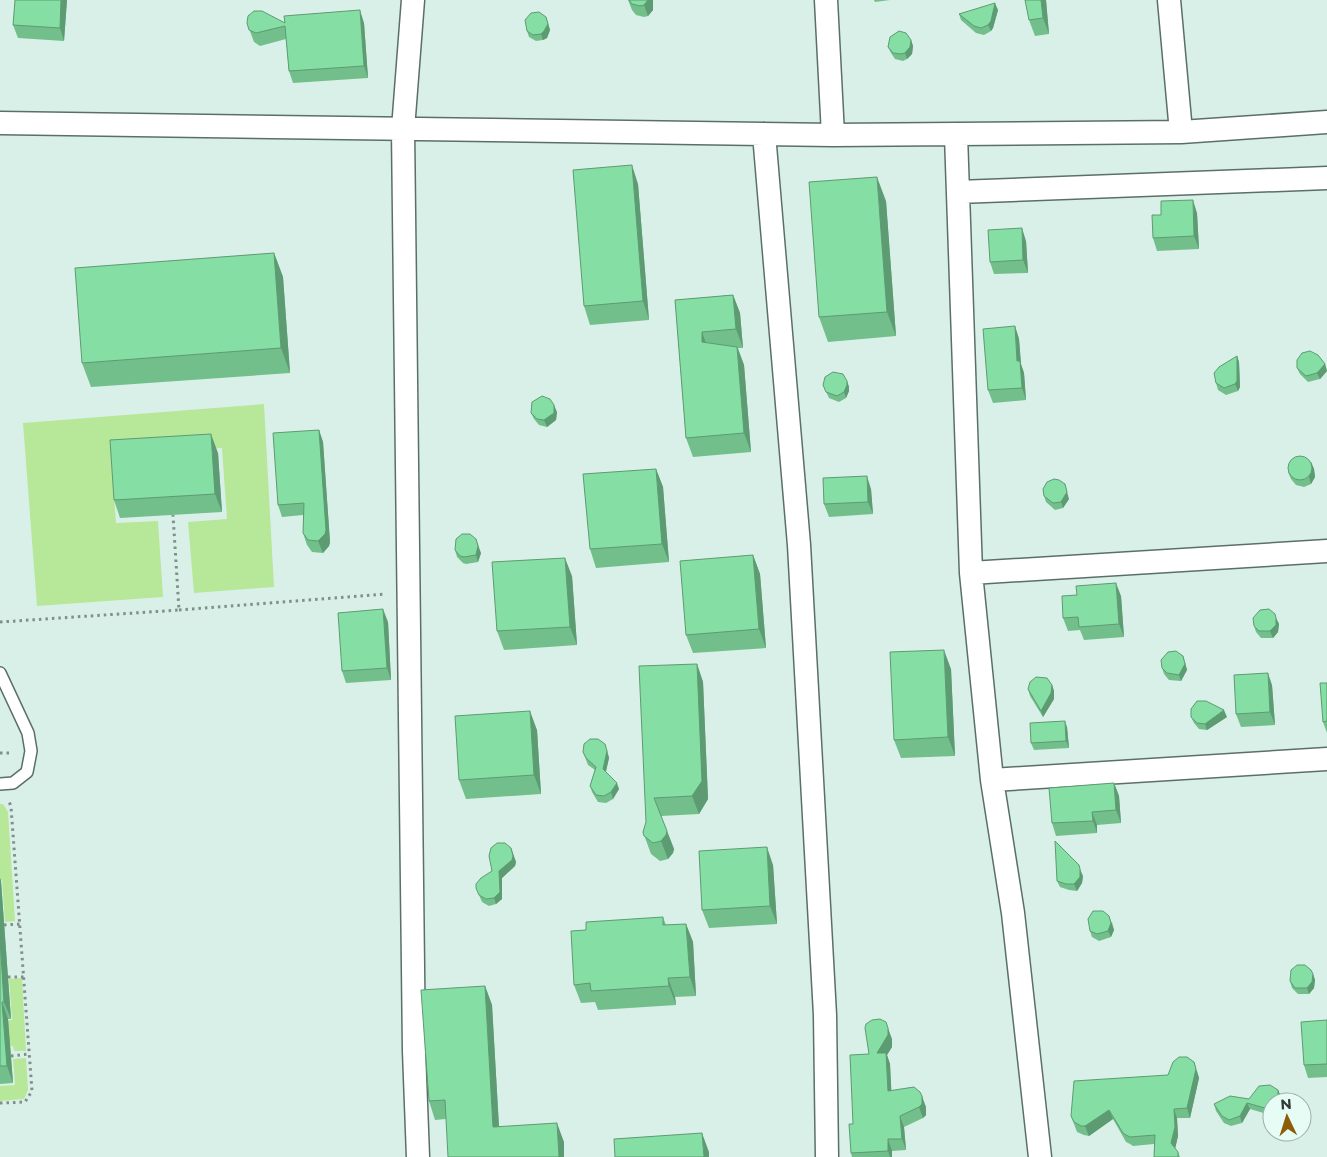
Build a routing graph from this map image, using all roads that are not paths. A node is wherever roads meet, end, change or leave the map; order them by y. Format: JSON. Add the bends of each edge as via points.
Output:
{"nodes":[{"id":1,"x":414,"y":0,"type":"edge"},
{"id":2,"x":826,"y":0,"type":"edge"},
{"id":3,"x":1169,"y":0,"type":"edge"},
{"id":4,"x":1327,"y":122,"type":"edge"},
{"id":5,"x":0,"y":123,"type":"edge"},
{"id":6,"x":403,"y":129,"type":"junction"},
{"id":7,"x":1181,"y":132,"type":"junction"},
{"id":8,"x":764,"y":134,"type":"junction"},
{"id":9,"x":956,"y":135,"type":"junction"},
{"id":10,"x":833,"y":136,"type":"junction"},
{"id":11,"x":1327,"y":178,"type":"edge"},
{"id":12,"x":958,"y":192,"type":"junction"},
{"id":13,"x":1327,"y":551,"type":"edge"},
{"id":14,"x":971,"y":573,"type":"junction"},
{"id":15,"x":0,"y":673,"type":"edge"},
{"id":16,"x":1327,"y":759,"type":"edge"},
{"id":17,"x":992,"y":780,"type":"junction"},
{"id":18,"x":0,"y":784,"type":"edge"},
{"id":19,"x":418,"y":1157,"type":"edge"},
{"id":20,"x":827,"y":1157,"type":"edge"},
{"id":21,"x":1040,"y":1157,"type":"edge"}],
"edges":[{"from":1,"to":6,"type":"street"},
{"from":2,"to":10,"type":"street"},
{"from":3,"to":7,"type":"street"},
{"from":4,"to":7,"type":"street"},
{"from":5,"to":6,"type":"street"},
{"from":6,"to":8,"type":"street"},
{"from":6,"to":19,"type":"street"},
{"from":7,"to":9,"type":"street"},
{"from":8,"to":10,"type":"street"},
{"from":8,"to":20,"type":"street","via":[[799,555],[825,1015]]},
{"from":9,"to":10,"type":"street"},
{"from":9,"to":12,"type":"street"},
{"from":11,"to":12,"type":"street"},
{"from":12,"to":14,"type":"street"},
{"from":13,"to":14,"type":"street"},
{"from":14,"to":17,"type":"street"},
{"from":15,"to":18,"type":"lane","via":[[28,733],[31,751],[27,772],[13,783]]},
{"from":16,"to":17,"type":"street"},
{"from":17,"to":21,"type":"street","via":[[1013,913]]}]}
